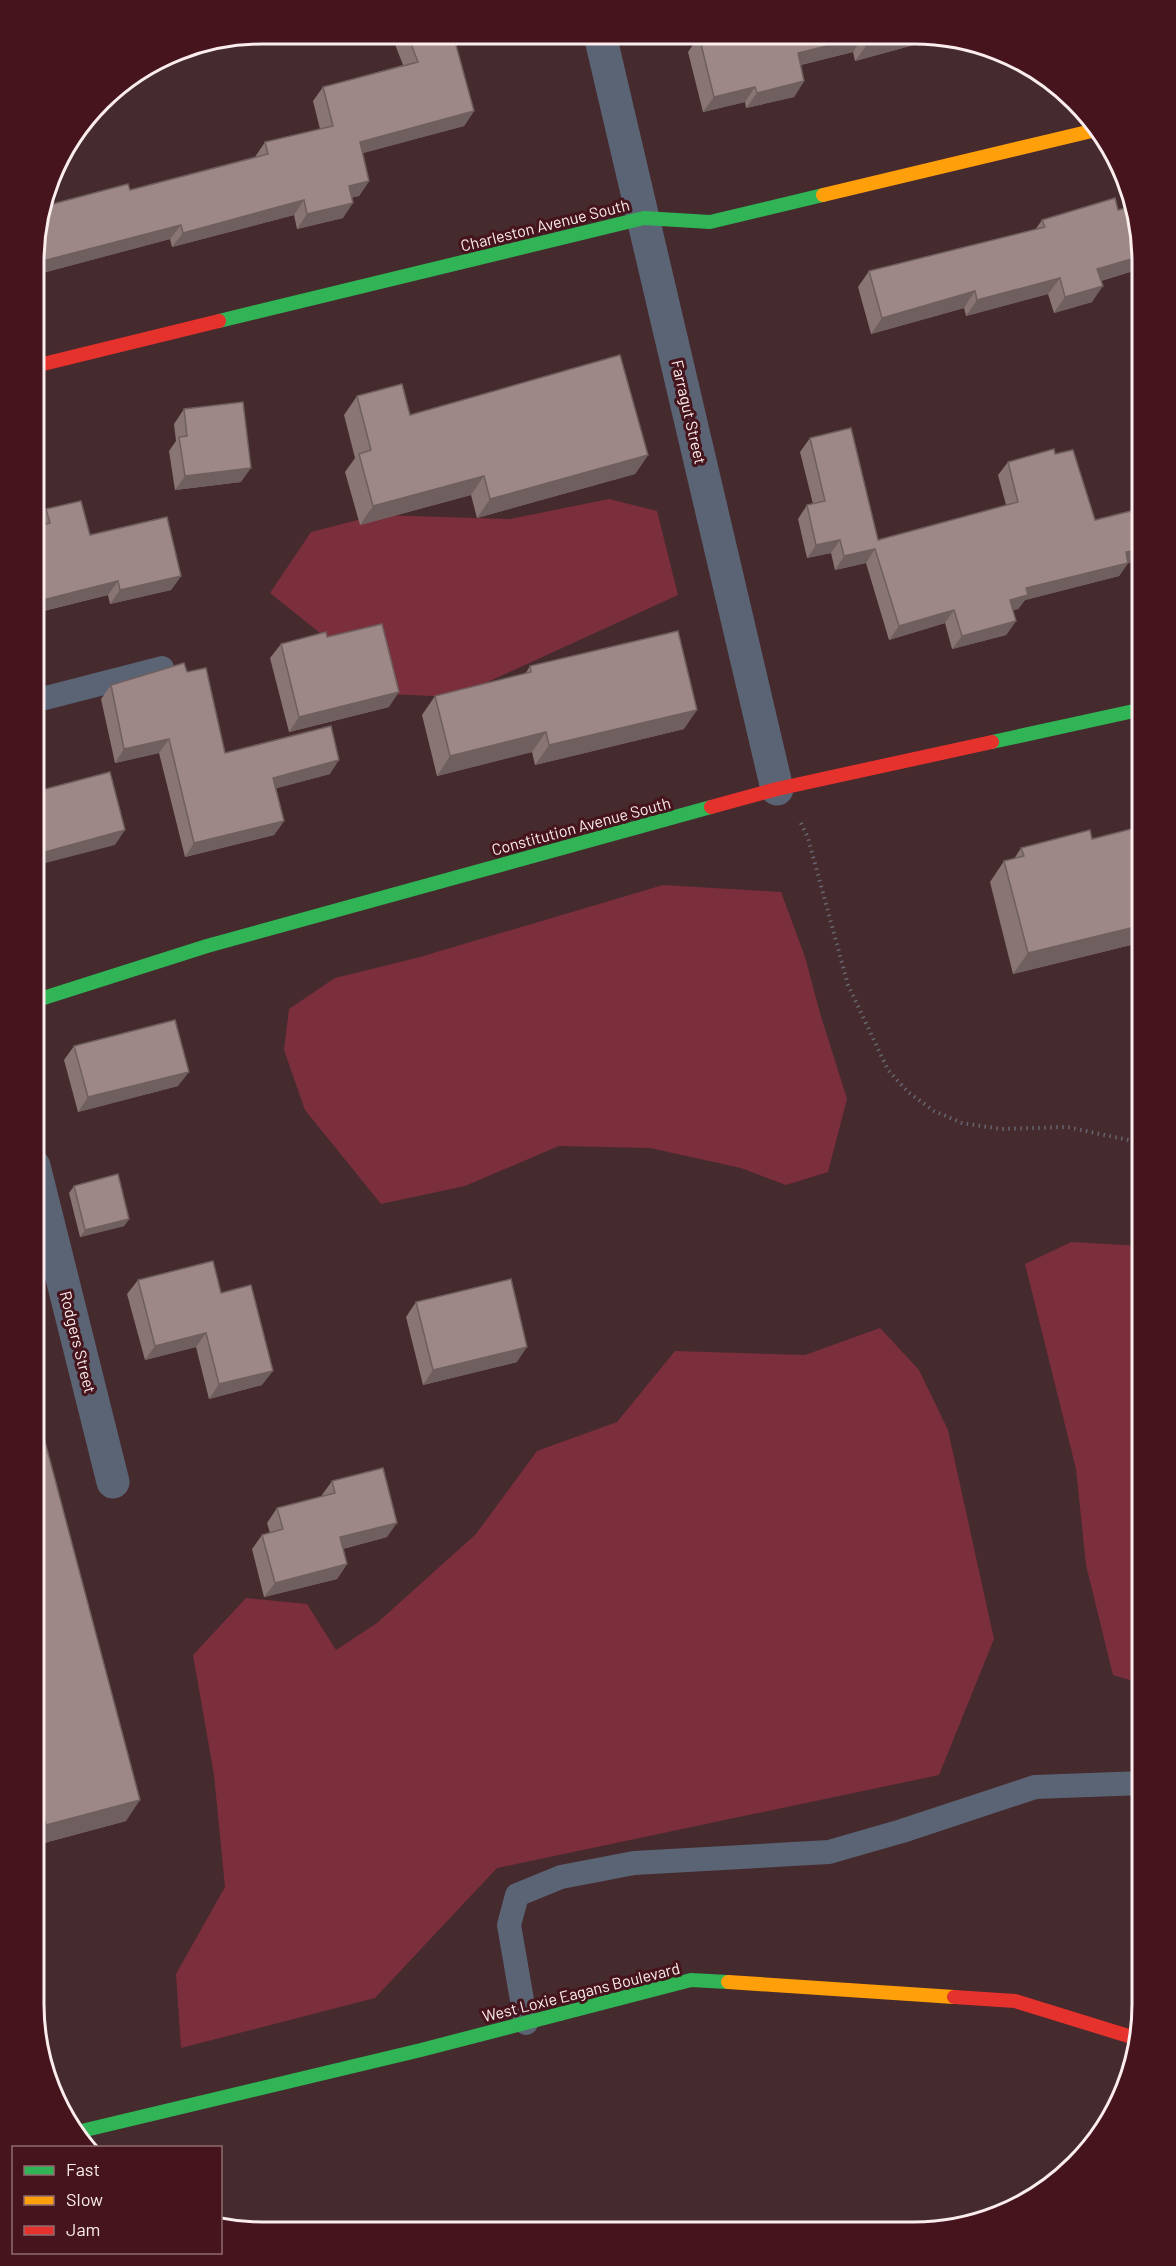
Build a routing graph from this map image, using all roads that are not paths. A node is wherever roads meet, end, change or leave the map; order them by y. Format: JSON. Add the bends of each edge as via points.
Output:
{"nodes":[{"id":1,"x":602,"y":44,"type":"edge"},
{"id":2,"x":1089,"y":132,"type":"edge"},
{"id":3,"x":644,"y":218,"type":"junction"},
{"id":4,"x":44,"y":364,"type":"edge"},
{"id":5,"x":162,"y":668,"type":"edge"},
{"id":6,"x":44,"y":698,"type":"edge"},
{"id":7,"x":1132,"y":711,"type":"edge"},
{"id":8,"x":777,"y":789,"type":"junction"},
{"id":9,"x":44,"y":997,"type":"edge"},
{"id":10,"x":44,"y":1206,"type":"edge"},
{"id":11,"x":113,"y":1482,"type":"dead end"},
{"id":12,"x":1132,"y":1783,"type":"edge"},
{"id":13,"x":526,"y":2023,"type":"junction"},
{"id":14,"x":1130,"y":2037,"type":"edge"},
{"id":15,"x":84,"y":2130,"type":"edge"}],
"edges":[{"from":1,"to":3,"type":"street","name":"Farragut Street"},
{"from":2,"to":3,"type":"street","name":"Charleston Avenue South","via":[[710,222]]},
{"from":3,"to":4,"type":"street","name":"Charleston Avenue South"},
{"from":3,"to":8,"type":"street","name":"Farragut Street"},
{"from":5,"to":6,"type":"lane"},
{"from":7,"to":8,"type":"street","name":"Constitution Avenue South"},
{"from":8,"to":9,"type":"street","name":"Constitution Avenue South","via":[[207,946]]},
{"from":10,"to":11,"type":"street","name":"Rodgers Street"},
{"from":12,"to":13,"type":"lane","via":[[1035,1787],[829,1852],[634,1863],[561,1877],[517,1895],[509,1925]]},
{"from":13,"to":14,"type":"street","name":"West Loxie Eagans Boulevard","via":[[691,1980],[1015,2001]]},
{"from":13,"to":15,"type":"street","name":"West Loxie Eagans Boulevard"}]}
